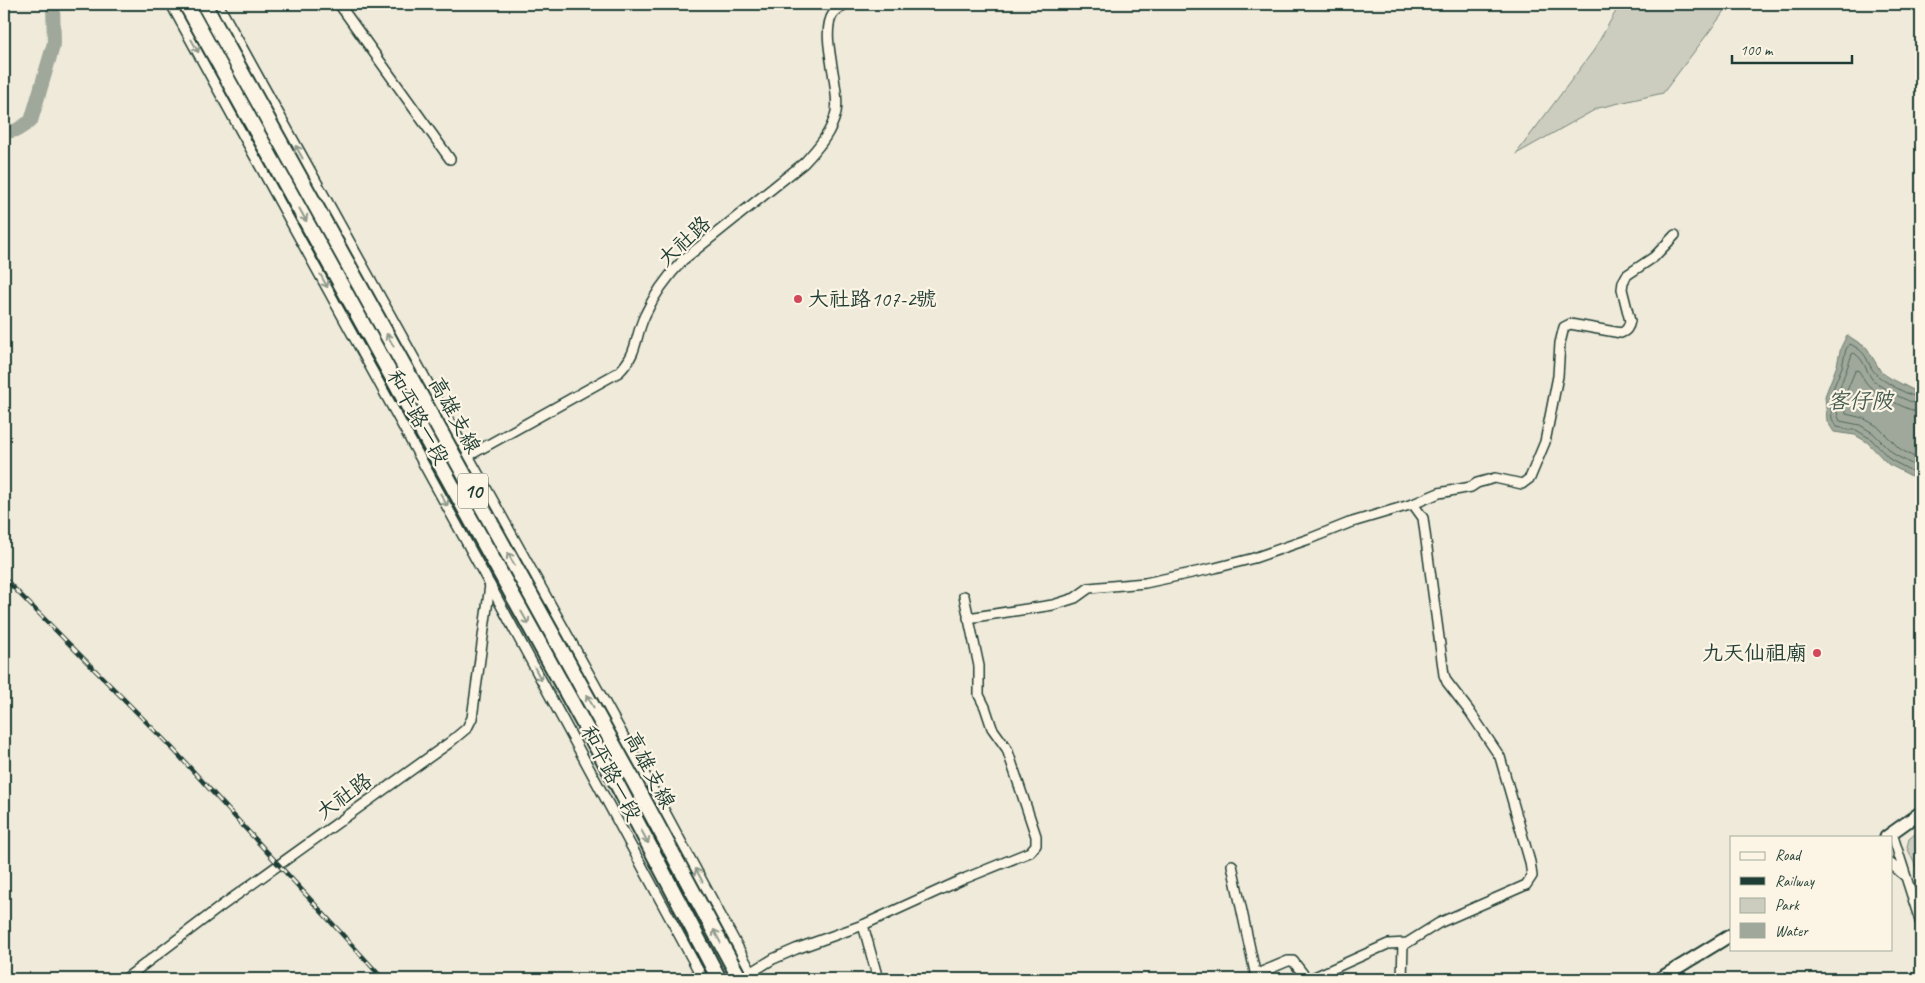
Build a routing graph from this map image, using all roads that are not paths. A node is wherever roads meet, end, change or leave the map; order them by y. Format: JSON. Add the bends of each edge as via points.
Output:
{"nodes":[{"id":1,"x":171,"y":4,"type":"edge"},
{"id":2,"x":186,"y":4,"type":"edge"},
{"id":3,"x":195,"y":4,"type":"edge"},
{"id":4,"x":204,"y":4,"type":"edge"},
{"id":5,"x":218,"y":4,"type":"edge"},
{"id":6,"x":339,"y":4,"type":"edge"},
{"id":7,"x":845,"y":4,"type":"edge"},
{"id":8,"x":450,"y":159,"type":"dead end"},
{"id":9,"x":1676,"y":235,"type":"dead end"},
{"id":10,"x":374,"y":286,"type":"junction"},
{"id":11,"x":468,"y":456,"type":"junction"},
{"id":12,"x":1413,"y":504,"type":"junction"},
{"id":13,"x":490,"y":585,"type":"junction"},
{"id":14,"x":964,"y":596,"type":"dead end"},
{"id":15,"x":968,"y":618,"type":"junction"},
{"id":16,"x":1921,"y":812,"type":"edge"},
{"id":17,"x":1889,"y":835,"type":"edge"},
{"id":18,"x":1892,"y":843,"type":"edge"},
{"id":19,"x":1232,"y":865,"type":"dead end"},
{"id":20,"x":1892,"y":865,"type":"edge"},
{"id":21,"x":1906,"y":878,"type":"junction"},
{"id":22,"x":863,"y":924,"type":"junction"},
{"id":23,"x":1921,"y":924,"type":"edge"},
{"id":24,"x":1730,"y":936,"type":"edge"},
{"id":25,"x":1403,"y":944,"type":"junction"},
{"id":26,"x":746,"y":978,"type":"edge"},
{"id":27,"x":125,"y":979,"type":"edge"},
{"id":28,"x":703,"y":979,"type":"edge"},
{"id":29,"x":719,"y":979,"type":"edge"},
{"id":30,"x":878,"y":979,"type":"edge"},
{"id":31,"x":1308,"y":979,"type":"edge"},
{"id":32,"x":1402,"y":979,"type":"edge"},
{"id":33,"x":1659,"y":979,"type":"edge"}],
"edges":[{"from":1,"to":13,"type":"street","name":"和平路一段","one_way":true},
{"from":2,"to":29,"type":"highway","name":"高雄支線","number":"10","one_way":true,"bridge":true,"via":[[608,767]]},
{"from":3,"to":10,"type":"street","name":"和平路一段","via":[[288,173],[335,240]]},
{"from":26,"to":4,"type":"highway","name":"高雄支線","number":"10","one_way":true,"bridge":true},
{"from":10,"to":5,"type":"street","name":"和平路一段","one_way":true},
{"from":6,"to":8,"type":"street"},
{"from":7,"to":11,"type":"street","name":"大社路","via":[[833,14],[828,29],[837,110],[832,126],[815,151],[673,271],[644,316],[634,352],[619,372]]},
{"from":9,"to":12,"type":"street","via":[[1654,257],[1627,275],[1623,282],[1630,321],[1625,332],[1570,324],[1564,327],[1545,442],[1526,483],[1495,478],[1439,493]]},
{"from":10,"to":11,"type":"street","name":"和平路一段"},
{"from":26,"to":11,"type":"street","name":"和平路一段","one_way":true,"via":[[649,782]]},
{"from":12,"to":15,"type":"street","via":[[1215,568],[1145,583],[1089,588],[1075,598],[1052,605]]},
{"from":12,"to":25,"type":"street","via":[[1422,518],[1444,675],[1500,756],[1532,876],[1526,885],[1439,923]]},
{"from":13,"to":27,"type":"street","name":"大社路","via":[[472,718],[467,728]]},
{"from":13,"to":28,"type":"street","name":"和平路一段","one_way":true},
{"from":14,"to":15,"type":"street"},
{"from":15,"to":22,"type":"street","via":[[979,666],[979,695],[992,728],[1007,749],[1036,836],[1036,845],[1030,852]]},
{"from":16,"to":17,"type":"main road"},
{"from":18,"to":21,"type":"street"},
{"from":19,"to":31,"type":"street","via":[[1255,972],[1293,961]]},
{"from":20,"to":21,"type":"street"},
{"from":21,"to":23,"type":"street"},
{"from":22,"to":26,"type":"street","via":[[788,952]]},
{"from":22,"to":30,"type":"street"},
{"from":24,"to":33,"type":"main road"},
{"from":25,"to":31,"type":"street","via":[[1388,944]]},
{"from":25,"to":32,"type":"street"}]}
